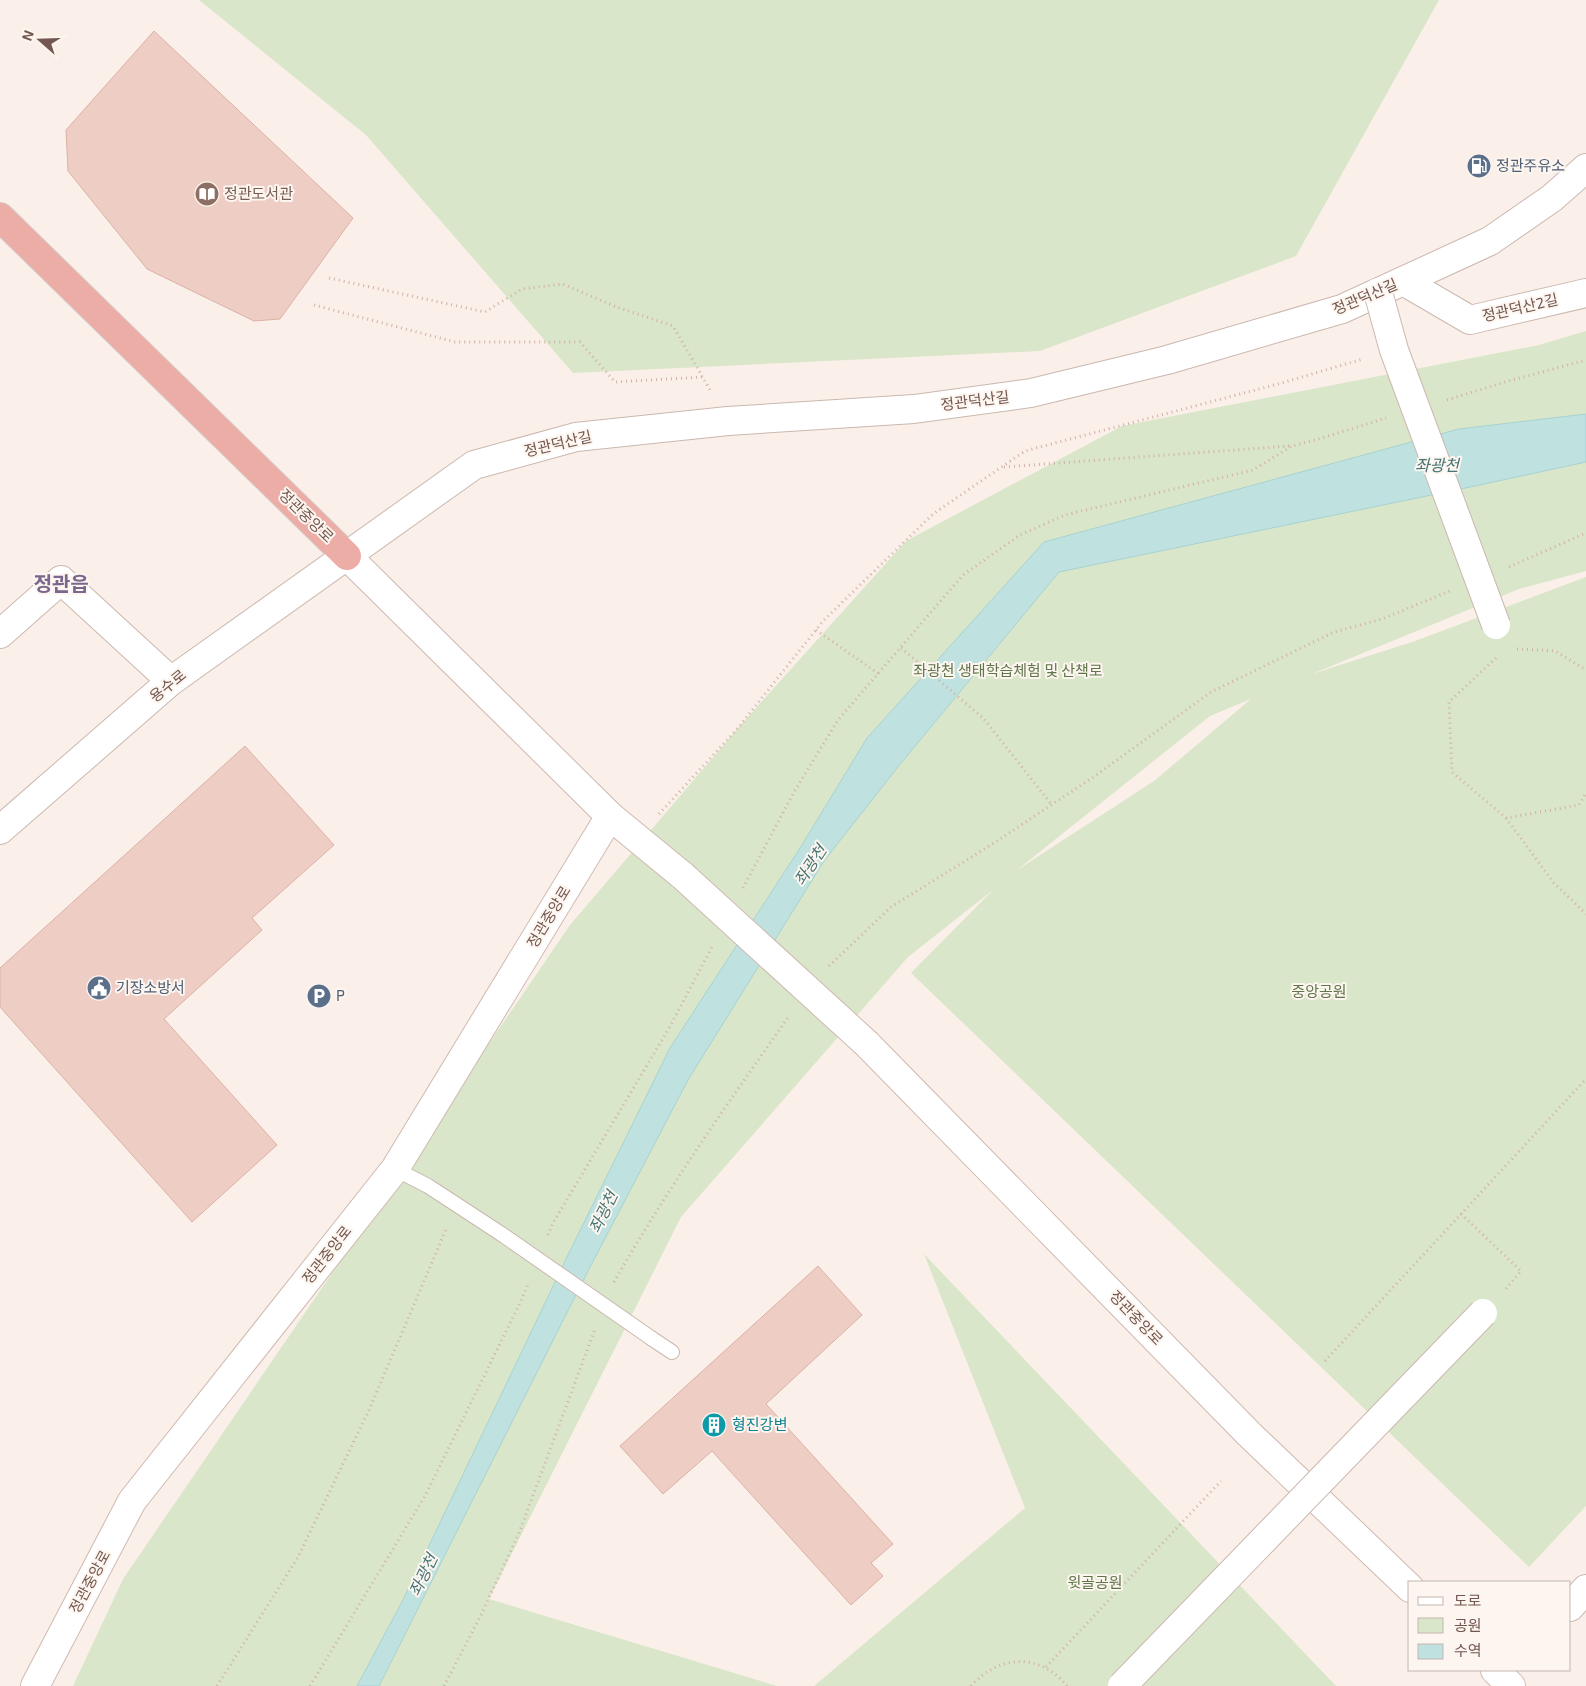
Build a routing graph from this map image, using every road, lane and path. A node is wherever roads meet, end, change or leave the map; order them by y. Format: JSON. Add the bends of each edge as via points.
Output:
{"nodes":[{"id":1,"x":1586,"y":168,"type":"edge"},
{"id":2,"x":0,"y":217,"type":"edge"},
{"id":3,"x":329,"y":278,"type":"dead end"},
{"id":4,"x":1403,"y":281,"type":"junction"},
{"id":5,"x":1378,"y":292,"type":"junction"},
{"id":6,"x":1586,"y":293,"type":"edge"},
{"id":7,"x":314,"y":305,"type":"dead end"},
{"id":8,"x":1394,"y":350,"type":"junction"},
{"id":9,"x":1586,"y":360,"type":"edge"},
{"id":10,"x":703,"y":377,"type":"junction"},
{"id":11,"x":1441,"y":402,"type":"dead end"},
{"id":12,"x":1395,"y":416,"type":"dead end"},
{"id":13,"x":728,"y":421,"type":"junction"},
{"id":14,"x":1292,"y":446,"type":"junction"},
{"id":15,"x":1003,"y":467,"type":"junction"},
{"id":16,"x":1586,"y":533,"type":"edge"},
{"id":17,"x":347,"y":556,"type":"junction"},
{"id":18,"x":1501,"y":570,"type":"dead end"},
{"id":19,"x":1455,"y":589,"type":"dead end"},
{"id":20,"x":1496,"y":625,"type":"dead end"},
{"id":21,"x":816,"y":630,"type":"junction"},
{"id":22,"x":0,"y":634,"type":"edge"},
{"id":23,"x":901,"y":648,"type":"junction"},
{"id":24,"x":1514,"y":649,"type":"dead end"},
{"id":25,"x":1500,"y":653,"type":"dead end"},
{"id":26,"x":1586,"y":670,"type":"edge"},
{"id":27,"x":880,"y":674,"type":"junction"},
{"id":28,"x":172,"y":681,"type":"junction"},
{"id":29,"x":1586,"y":793,"type":"edge"},
{"id":30,"x":1052,"y":805,"type":"junction"},
{"id":31,"x":610,"y":816,"type":"junction"},
{"id":32,"x":1506,"y":818,"type":"junction"},
{"id":33,"x":0,"y":830,"type":"edge"},
{"id":34,"x":636,"y":838,"type":"junction"},
{"id":35,"x":742,"y":889,"type":"dead end"},
{"id":36,"x":1586,"y":914,"type":"edge"},
{"id":37,"x":714,"y":942,"type":"dead end"},
{"id":38,"x":828,"y":967,"type":"dead end"},
{"id":39,"x":792,"y":1012,"type":"dead end"},
{"id":40,"x":1586,"y":1080,"type":"edge"},
{"id":41,"x":395,"y":1169,"type":"junction"},
{"id":42,"x":456,"y":1206,"type":"junction"},
{"id":43,"x":1460,"y":1214,"type":"junction"},
{"id":44,"x":546,"y":1240,"type":"dead end"},
{"id":45,"x":531,"y":1276,"type":"dead end"},
{"id":46,"x":614,"y":1282,"type":"dead end"},
{"id":47,"x":1484,"y":1313,"type":"joint"},
{"id":48,"x":596,"y":1327,"type":"dead end"},
{"id":49,"x":672,"y":1352,"type":"dead end"},
{"id":50,"x":1325,"y":1361,"type":"dead end"},
{"id":51,"x":1221,"y":1481,"type":"dead end"},
{"id":52,"x":1408,"y":1586,"type":"edge"},
{"id":53,"x":1586,"y":1589,"type":"edge"},
{"id":54,"x":1571,"y":1606,"type":"edge"},
{"id":55,"x":1046,"y":1667,"type":"junction"},
{"id":56,"x":35,"y":1686,"type":"edge"},
{"id":57,"x":217,"y":1686,"type":"edge"},
{"id":58,"x":310,"y":1686,"type":"edge"},
{"id":59,"x":444,"y":1686,"type":"edge"},
{"id":60,"x":971,"y":1686,"type":"edge"},
{"id":61,"x":1067,"y":1686,"type":"edge"},
{"id":62,"x":1122,"y":1686,"type":"edge"}],
"edges":[{"from":1,"to":4,"type":"street","name":"정관덕산길","via":[[1552,198],[1490,241]]},
{"from":2,"to":17,"type":"highway","name":"정관중앙로"},
{"from":3,"to":10,"type":"path","via":[[485,312],[522,289],[563,284],[614,306],[674,326]]},
{"from":4,"to":5,"type":"street","name":"정관덕산길"},
{"from":4,"to":6,"type":"street","name":"정관덕산2길","via":[[1470,320]]},
{"from":5,"to":8,"type":"street","bridge":true},
{"from":5,"to":13,"type":"street","name":"정관덕산길","via":[[1342,309],[1185,355],[1032,393],[914,409]]},
{"from":7,"to":10,"type":"path","via":[[455,342],[580,342],[615,382]]},
{"from":8,"to":15,"type":"path","via":[[1025,451]]},
{"from":8,"to":20,"type":"street","bridge":true},
{"from":9,"to":11,"type":"path"},
{"from":10,"to":13,"type":"path"},
{"from":12,"to":14,"type":"path"},
{"from":13,"to":17,"type":"street","name":"정관덕산길","via":[[576,436],[474,465]]},
{"from":14,"to":15,"type":"path"},
{"from":14,"to":23,"type":"path","via":[[1252,470],[1065,515],[1020,535],[963,574]]},
{"from":15,"to":21,"type":"path","via":[[933,514]]},
{"from":16,"to":18,"type":"path"},
{"from":17,"to":28,"type":"street","name":"용수로"},
{"from":17,"to":31,"type":"street","name":"정관중앙로"},
{"from":19,"to":30,"type":"path","via":[[1382,619],[1334,632],[1210,692]]},
{"from":21,"to":27,"type":"path"},
{"from":21,"to":34,"type":"path","via":[[738,728]]},
{"from":22,"to":28,"type":"street","via":[[61,580]]},
{"from":23,"to":27,"type":"path"},
{"from":23,"to":30,"type":"path","via":[[984,719]]},
{"from":24,"to":26,"type":"path","via":[[1555,651]]},
{"from":25,"to":32,"type":"path","via":[[1450,702],[1451,755],[1452,772]]},
{"from":27,"to":35,"type":"path","via":[[838,720],[794,792]]},
{"from":28,"to":33,"type":"street","name":"용수로"},
{"from":29,"to":32,"type":"path","via":[[1579,805]]},
{"from":30,"to":38,"type":"path","via":[[891,907]]},
{"from":31,"to":34,"type":"street","name":"정관중앙로"},
{"from":31,"to":41,"type":"street","name":"정관중앙로"},
{"from":32,"to":36,"type":"path","via":[[1554,883]]},
{"from":34,"to":52,"type":"street","name":"정관중앙로","bridge":true,"via":[[683,876],[867,1044],[1249,1434]]},
{"from":37,"to":44,"type":"path","via":[[668,1030],[553,1222]]},
{"from":39,"to":46,"type":"path","via":[[721,1112],[648,1223]]},
{"from":40,"to":43,"type":"path"},
{"from":41,"to":42,"type":"lane","via":[[428,1186]]},
{"from":41,"to":56,"type":"street","name":"정관중앙로","via":[[132,1501]]},
{"from":42,"to":49,"type":"lane","bridge":true},
{"from":42,"to":57,"type":"path","via":[[370,1410],[298,1557]]},
{"from":43,"to":47,"type":"path","via":[[1521,1271]]},
{"from":43,"to":50,"type":"path"},
{"from":45,"to":58,"type":"path","via":[[425,1496]]},
{"from":47,"to":62,"type":"street","bridge":true},
{"from":48,"to":59,"type":"path","via":[[519,1533]]},
{"from":51,"to":55,"type":"path"},
{"from":53,"to":54,"type":"street"},
{"from":55,"to":60,"type":"path","via":[[1029,1662],[995,1666]]},
{"from":55,"to":61,"type":"path"}]}
